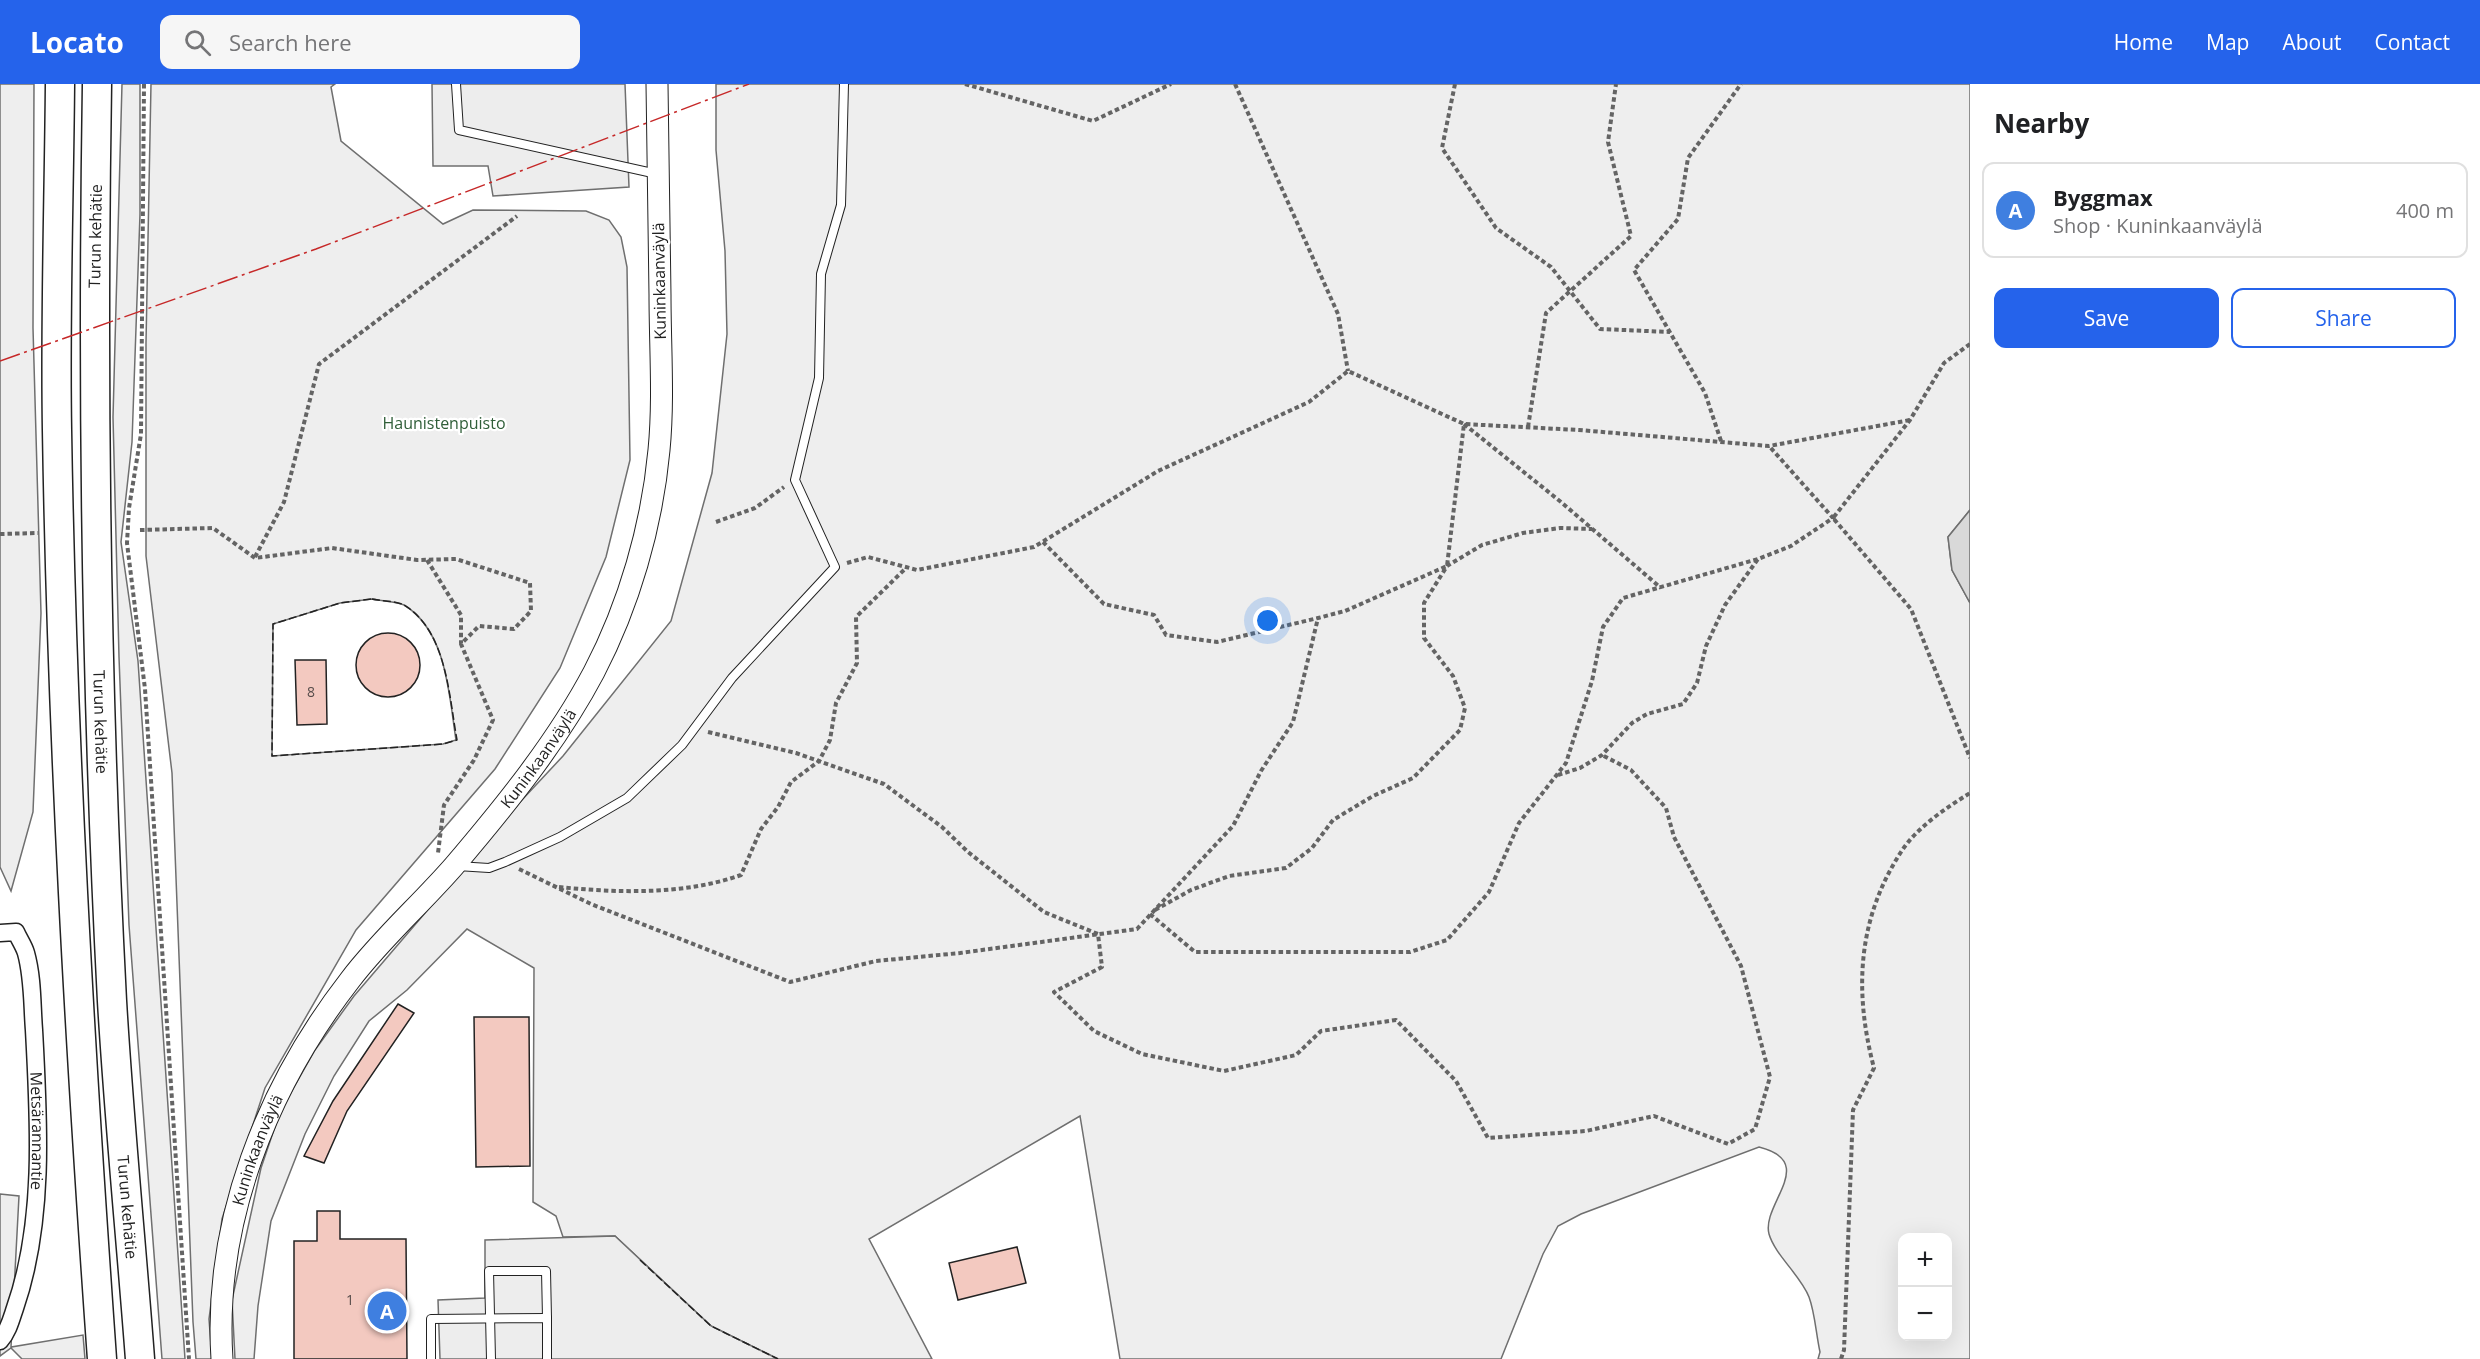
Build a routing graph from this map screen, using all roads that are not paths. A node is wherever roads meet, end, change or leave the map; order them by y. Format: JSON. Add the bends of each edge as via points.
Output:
{"nodes":[{"id":1,"x":60,"y":84,"type":"edge"},
{"id":2,"x":97,"y":84,"type":"edge"},
{"id":3,"x":456,"y":84,"type":"edge"},
{"id":4,"x":657,"y":84,"type":"edge"},
{"id":5,"x":844,"y":84,"type":"edge"},
{"id":6,"x":658,"y":175,"type":"junction"},
{"id":7,"x":446,"y":860,"type":"junction"},
{"id":8,"x":0,"y":933,"type":"edge"},
{"id":9,"x":547,"y":1318,"type":"junction"},
{"id":10,"x":490,"y":1319,"type":"junction"},
{"id":11,"x":0,"y":1341,"type":"edge"},
{"id":12,"x":102,"y":1359,"type":"edge"},
{"id":13,"x":140,"y":1359,"type":"edge"},
{"id":14,"x":222,"y":1359,"type":"edge"},
{"id":15,"x":431,"y":1359,"type":"edge"},
{"id":16,"x":491,"y":1359,"type":"edge"},
{"id":17,"x":547,"y":1359,"type":"edge"}],
"edges":[{"from":1,"to":12,"type":"highway","via":[[57,427],[62,660],[77,1003]]},
{"from":2,"to":13,"type":"highway","name":"Turun kehätie","via":[[93,430],[99,660],[112,1002]]},
{"from":3,"to":6,"type":"lane","via":[[459,130]]},
{"from":4,"to":6,"type":"street","name":"Kuninkaanväylä"},
{"from":5,"to":7,"type":"lane","via":[[841,205],[821,274],[819,378],[795,480],[835,567],[732,678],[682,745],[627,798],[560,837],[505,862],[489,867]]},
{"from":6,"to":7,"type":"street","name":"Kuninkaanväylä","via":[[661,410],[654,493],[636,566],[608,640],[569,714],[523,780]]},
{"from":7,"to":14,"type":"street","name":"Kuninkaanväylä","via":[[350,979],[300,1049],[271,1108],[247,1172],[229,1246],[221,1308]]},
{"from":8,"to":11,"type":"street","name":"Metsärannantie","via":[[16,932],[25,952],[31,986],[37,1156],[35,1211],[22,1289]]},
{"from":9,"to":10,"type":"lane"},
{"from":9,"to":10,"type":"lane","via":[[546,1271],[489,1271]]},
{"from":9,"to":17,"type":"lane"},
{"from":10,"to":15,"type":"lane","via":[[431,1319]]},
{"from":10,"to":16,"type":"lane"}]}
